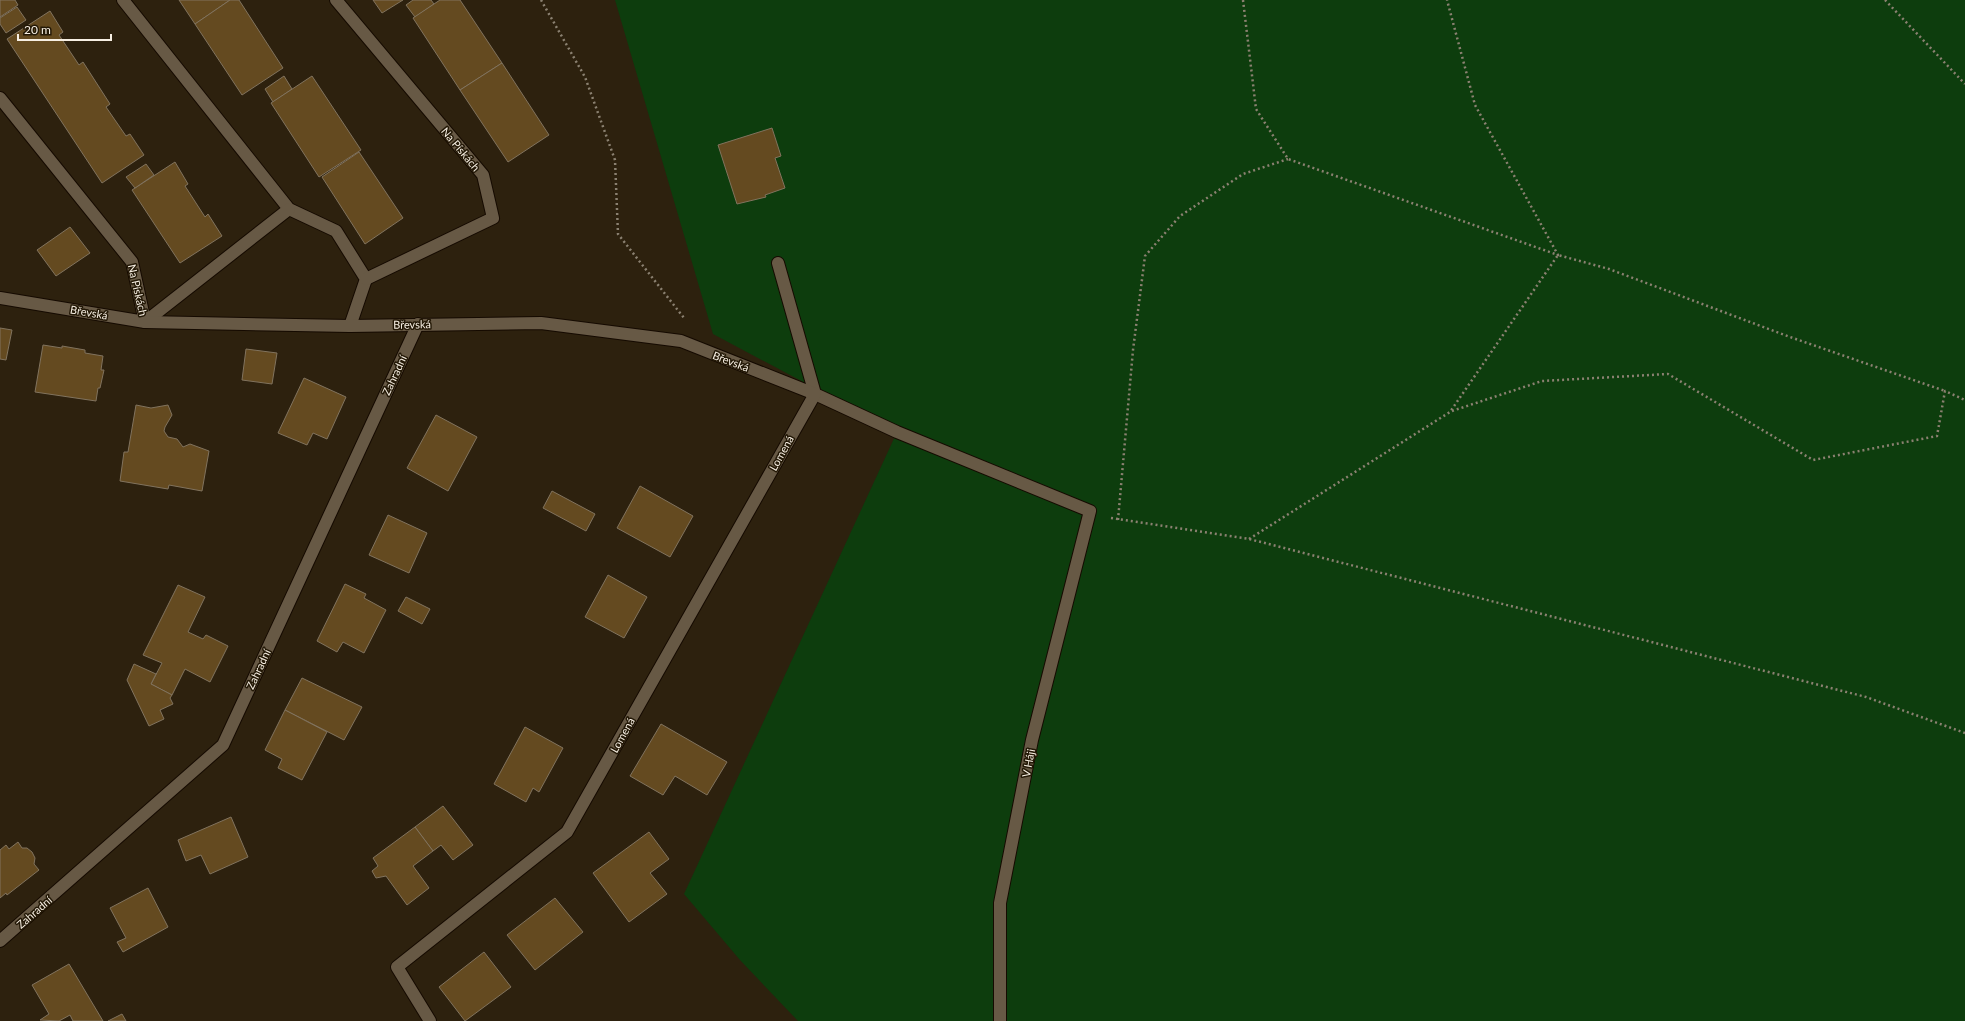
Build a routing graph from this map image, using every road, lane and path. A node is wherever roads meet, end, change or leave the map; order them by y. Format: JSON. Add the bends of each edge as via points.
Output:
{"nodes":[{"id":1,"x":123,"y":0,"type":"edge"},
{"id":2,"x":336,"y":0,"type":"edge"},
{"id":3,"x":541,"y":0,"type":"edge"},
{"id":4,"x":1243,"y":0,"type":"edge"},
{"id":5,"x":1447,"y":0,"type":"edge"},
{"id":6,"x":1885,"y":0,"type":"edge"},
{"id":7,"x":1965,"y":84,"type":"edge"},
{"id":8,"x":0,"y":98,"type":"edge"},
{"id":9,"x":1288,"y":159,"type":"junction"},
{"id":10,"x":289,"y":209,"type":"junction"},
{"id":11,"x":1558,"y":255,"type":"junction"},
{"id":12,"x":778,"y":263,"type":"dead end"},
{"id":13,"x":366,"y":279,"type":"junction"},
{"id":14,"x":0,"y":298,"type":"edge"},
{"id":15,"x":145,"y":322,"type":"junction"},
{"id":16,"x":418,"y":324,"type":"junction"},
{"id":17,"x":350,"y":326,"type":"junction"},
{"id":18,"x":706,"y":352,"type":"junction"},
{"id":19,"x":1945,"y":390,"type":"junction"},
{"id":20,"x":815,"y":394,"type":"junction"},
{"id":21,"x":1965,"y":400,"type":"edge"},
{"id":22,"x":1450,"y":412,"type":"junction"},
{"id":23,"x":1090,"y":511,"type":"junction"},
{"id":24,"x":1118,"y":520,"type":"junction"},
{"id":25,"x":1249,"y":539,"type":"junction"},
{"id":26,"x":1965,"y":733,"type":"edge"},
{"id":27,"x":0,"y":941,"type":"edge"},
{"id":28,"x":430,"y":1021,"type":"edge"},
{"id":29,"x":1000,"y":1021,"type":"edge"}],
"edges":[{"from":1,"to":10,"type":"street"},
{"from":2,"to":13,"type":"street","name":"Na Pískách","via":[[483,175],[493,218]]},
{"from":3,"to":18,"type":"path","via":[[585,77],[615,160],[618,234],[687,322]]},
{"from":4,"to":9,"type":"path","via":[[1256,109]]},
{"from":5,"to":11,"type":"path","via":[[1475,105]]},
{"from":6,"to":7,"type":"path"},
{"from":8,"to":15,"type":"street","name":"Na Pískách","via":[[132,262]]},
{"from":9,"to":11,"type":"path"},
{"from":9,"to":24,"type":"path","via":[[1243,174],[1180,216],[1145,256],[1133,350]]},
{"from":10,"to":13,"type":"street","via":[[336,231]]},
{"from":10,"to":15,"type":"street","name":"Na Pískách"},
{"from":11,"to":19,"type":"path","via":[[1609,269],[1790,337]]},
{"from":11,"to":22,"type":"path"},
{"from":12,"to":20,"type":"street"},
{"from":13,"to":17,"type":"street"},
{"from":14,"to":15,"type":"street","name":"Břevská"},
{"from":15,"to":17,"type":"street","name":"Břevská"},
{"from":16,"to":17,"type":"street","name":"Břevská"},
{"from":16,"to":18,"type":"street","name":"Břevská","via":[[541,323],[681,342]]},
{"from":16,"to":27,"type":"street","name":"Zahradní","via":[[223,745]]},
{"from":18,"to":20,"type":"street","name":"Břevská"},
{"from":19,"to":21,"type":"path"},
{"from":19,"to":22,"type":"path","via":[[1937,436],[1813,460],[1668,374],[1542,381]]},
{"from":20,"to":23,"type":"street","name":"Břevská","via":[[897,432]]},
{"from":20,"to":28,"type":"street","name":"Lomená","via":[[567,832],[397,967]]},
{"from":22,"to":25,"type":"path"},
{"from":23,"to":24,"type":"path"},
{"from":23,"to":29,"type":"street","name":"V Háji","via":[[1032,740],[1000,903]]},
{"from":24,"to":25,"type":"path"},
{"from":25,"to":26,"type":"path","via":[[1866,697]]}]}
